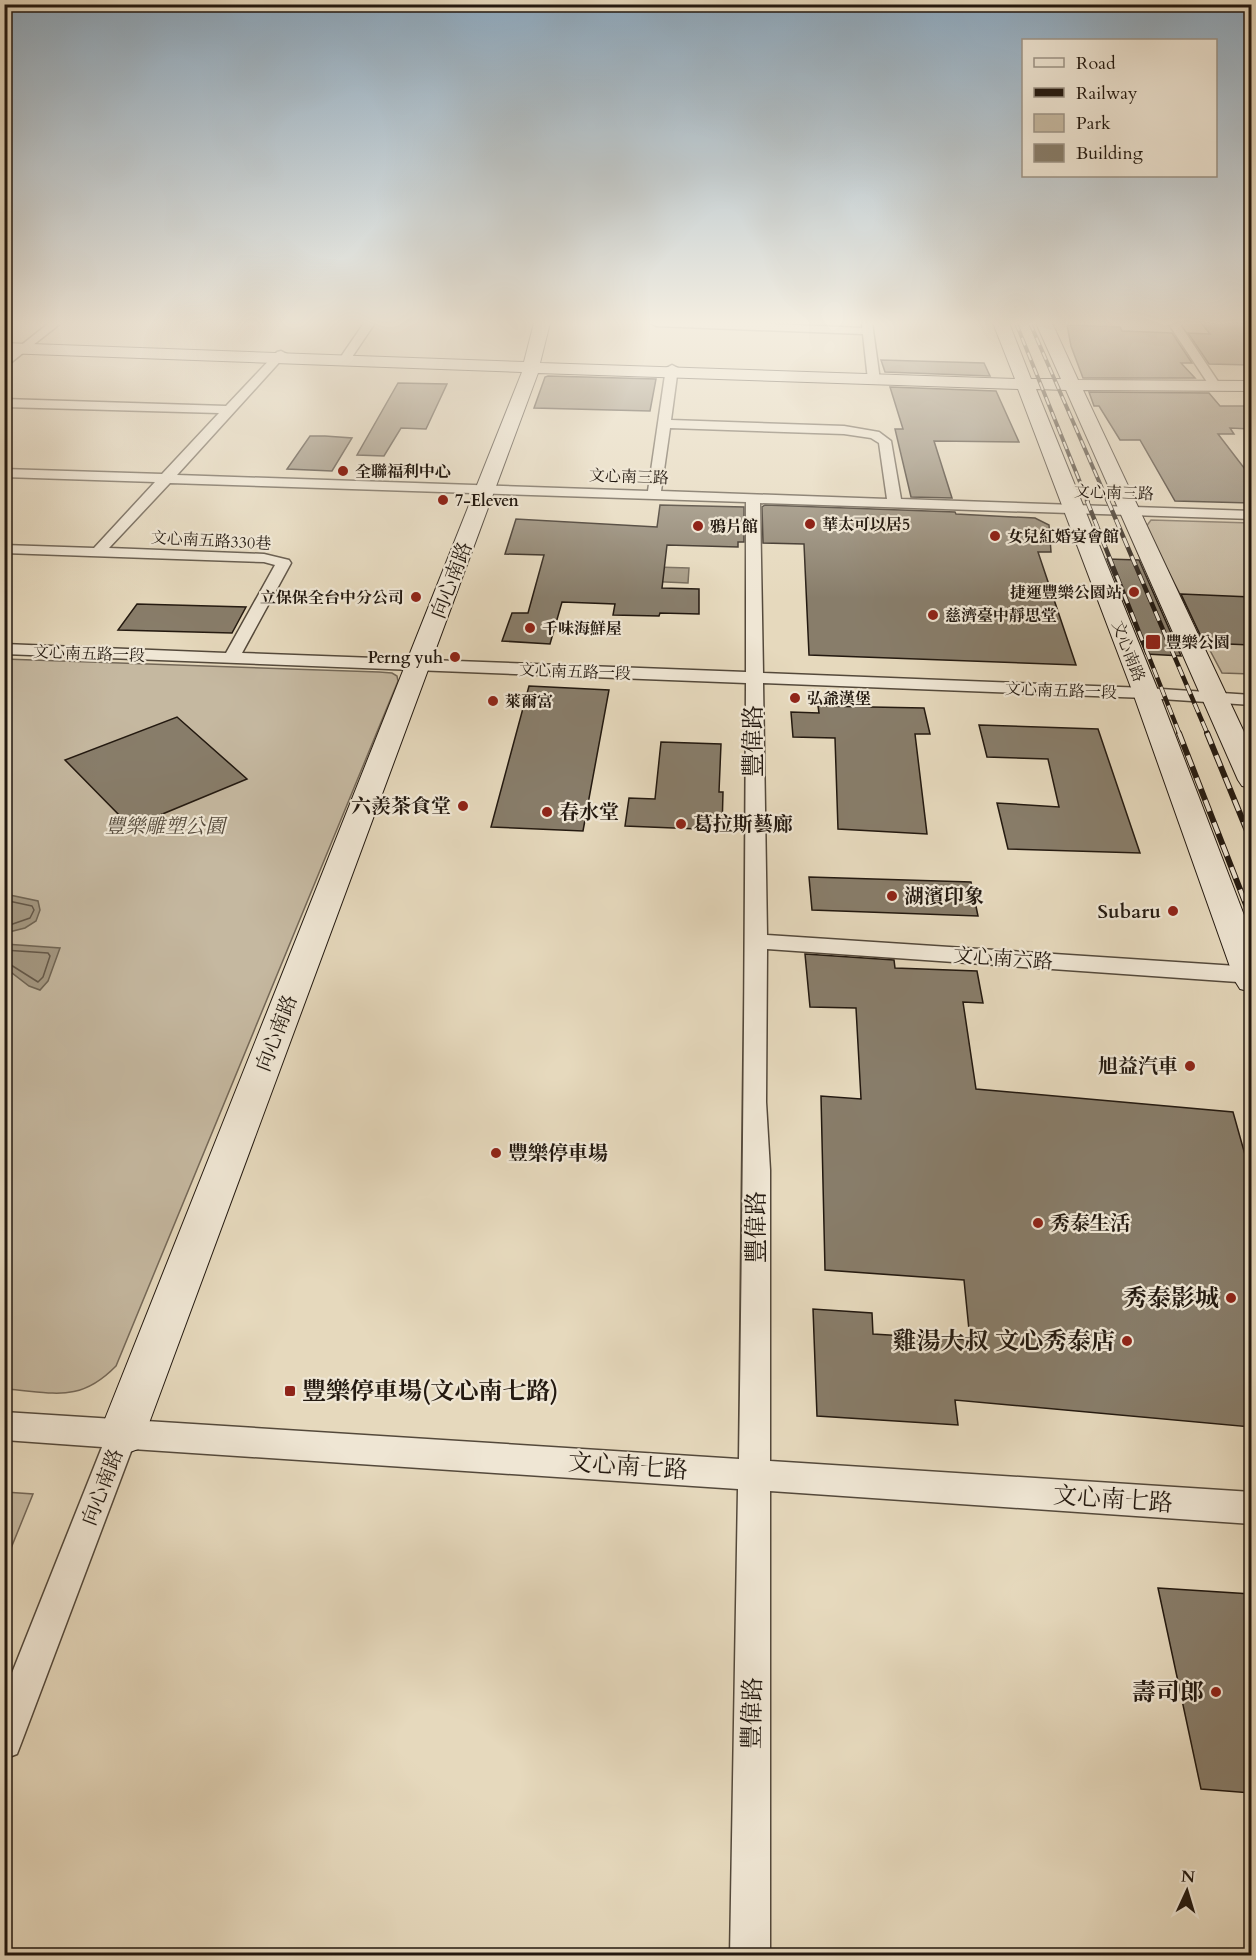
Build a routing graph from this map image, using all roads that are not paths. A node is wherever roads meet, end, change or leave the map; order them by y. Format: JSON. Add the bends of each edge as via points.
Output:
{"nodes":[{"id":1,"x":225,"y":414,"type":"edge"},
{"id":2,"x":513,"y":414,"type":"edge"},
{"id":3,"x":666,"y":414,"type":"edge"},
{"id":4,"x":1037,"y":414,"type":"edge"},
{"id":5,"x":1085,"y":414,"type":"edge"},
{"id":6,"x":665,"y":424,"type":"junction"},
{"id":7,"x":4,"y":473,"type":"edge"},
{"id":8,"x":165,"y":479,"type":"junction"},
{"id":9,"x":486,"y":489,"type":"junction"},
{"id":10,"x":654,"y":495,"type":"junction"},
{"id":11,"x":753,"y":498,"type":"junction"},
{"id":12,"x":895,"y":503,"type":"junction"},
{"id":13,"x":1074,"y":508,"type":"junction"},
{"id":14,"x":1130,"y":510,"type":"junction"},
{"id":15,"x":1251,"y":514,"type":"edge"},
{"id":16,"x":4,"y":549,"type":"edge"},
{"id":17,"x":98,"y":552,"type":"junction"},
{"id":18,"x":4,"y":649,"type":"edge"},
{"id":19,"x":231,"y":658,"type":"junction"},
{"id":20,"x":418,"y":665,"type":"junction"},
{"id":21,"x":753,"y":678,"type":"junction"},
{"id":22,"x":1146,"y":693,"type":"junction"},
{"id":23,"x":1215,"y":698,"type":"junction"},
{"id":24,"x":1251,"y":700,"type":"edge"},
{"id":25,"x":1251,"y":780,"type":"edge"},
{"id":26,"x":754,"y":941,"type":"junction"},
{"id":27,"x":1251,"y":977,"type":"edge"},
{"id":28,"x":4,"y":1426,"type":"edge"},
{"id":29,"x":122,"y":1434,"type":"junction"},
{"id":30,"x":754,"y":1474,"type":"junction"},
{"id":31,"x":1251,"y":1508,"type":"edge"},
{"id":32,"x":4,"y":1742,"type":"edge"},
{"id":33,"x":750,"y":1956,"type":"edge"}],
"edges":[{"from":1,"to":8,"type":"street"},
{"from":2,"to":9,"type":"street","name":"向心南路"},
{"from":3,"to":6,"type":"street"},
{"from":4,"to":13,"type":"street","name":"文心南路"},
{"from":5,"to":14,"type":"street"},
{"from":6,"to":10,"type":"street"},
{"from":6,"to":12,"type":"street","via":[[844,430],[875,435],[885,441]]},
{"from":7,"to":8,"type":"street","name":"文心南三路"},
{"from":8,"to":9,"type":"street","name":"文心南三路"},
{"from":8,"to":17,"type":"street"},
{"from":9,"to":10,"type":"street","name":"文心南三路"},
{"from":9,"to":20,"type":"street","name":"向心南路"},
{"from":10,"to":11,"type":"street","name":"文心南三路"},
{"from":11,"to":12,"type":"street","name":"文心南三路"},
{"from":11,"to":21,"type":"street","name":"豐偉路"},
{"from":12,"to":13,"type":"street","name":"文心南三路"},
{"from":13,"to":14,"type":"street","name":"文心南三路"},
{"from":13,"to":22,"type":"street","name":"文心南路"},
{"from":14,"to":15,"type":"street","name":"文心南三路"},
{"from":14,"to":23,"type":"street"},
{"from":16,"to":17,"type":"street"},
{"from":17,"to":19,"type":"street","name":"文心南五路330巷","via":[[264,558],[284,563]]},
{"from":18,"to":19,"type":"street","name":"文心南五路一段"},
{"from":19,"to":20,"type":"street","name":"文心南五路一段"},
{"from":20,"to":21,"type":"street","name":"文心南五路一段"},
{"from":20,"to":29,"type":"street","name":"向心南路"},
{"from":21,"to":22,"type":"street","name":"文心南五路一段"},
{"from":21,"to":26,"type":"street","name":"豐偉路"},
{"from":22,"to":23,"type":"street","name":"文心南五路一段"},
{"from":22,"to":27,"type":"street","name":"文心南路"},
{"from":23,"to":24,"type":"street"},
{"from":23,"to":25,"type":"street"},
{"from":26,"to":27,"type":"street","name":"文心南六路"},
{"from":26,"to":30,"type":"street","name":"豐偉路"},
{"from":28,"to":29,"type":"street","name":"文心南七路"},
{"from":29,"to":30,"type":"street","name":"文心南七路"},
{"from":29,"to":32,"type":"street","name":"向心南路"},
{"from":30,"to":31,"type":"street","name":"文心南七路"},
{"from":30,"to":33,"type":"street","name":"豐偉路"}]}
